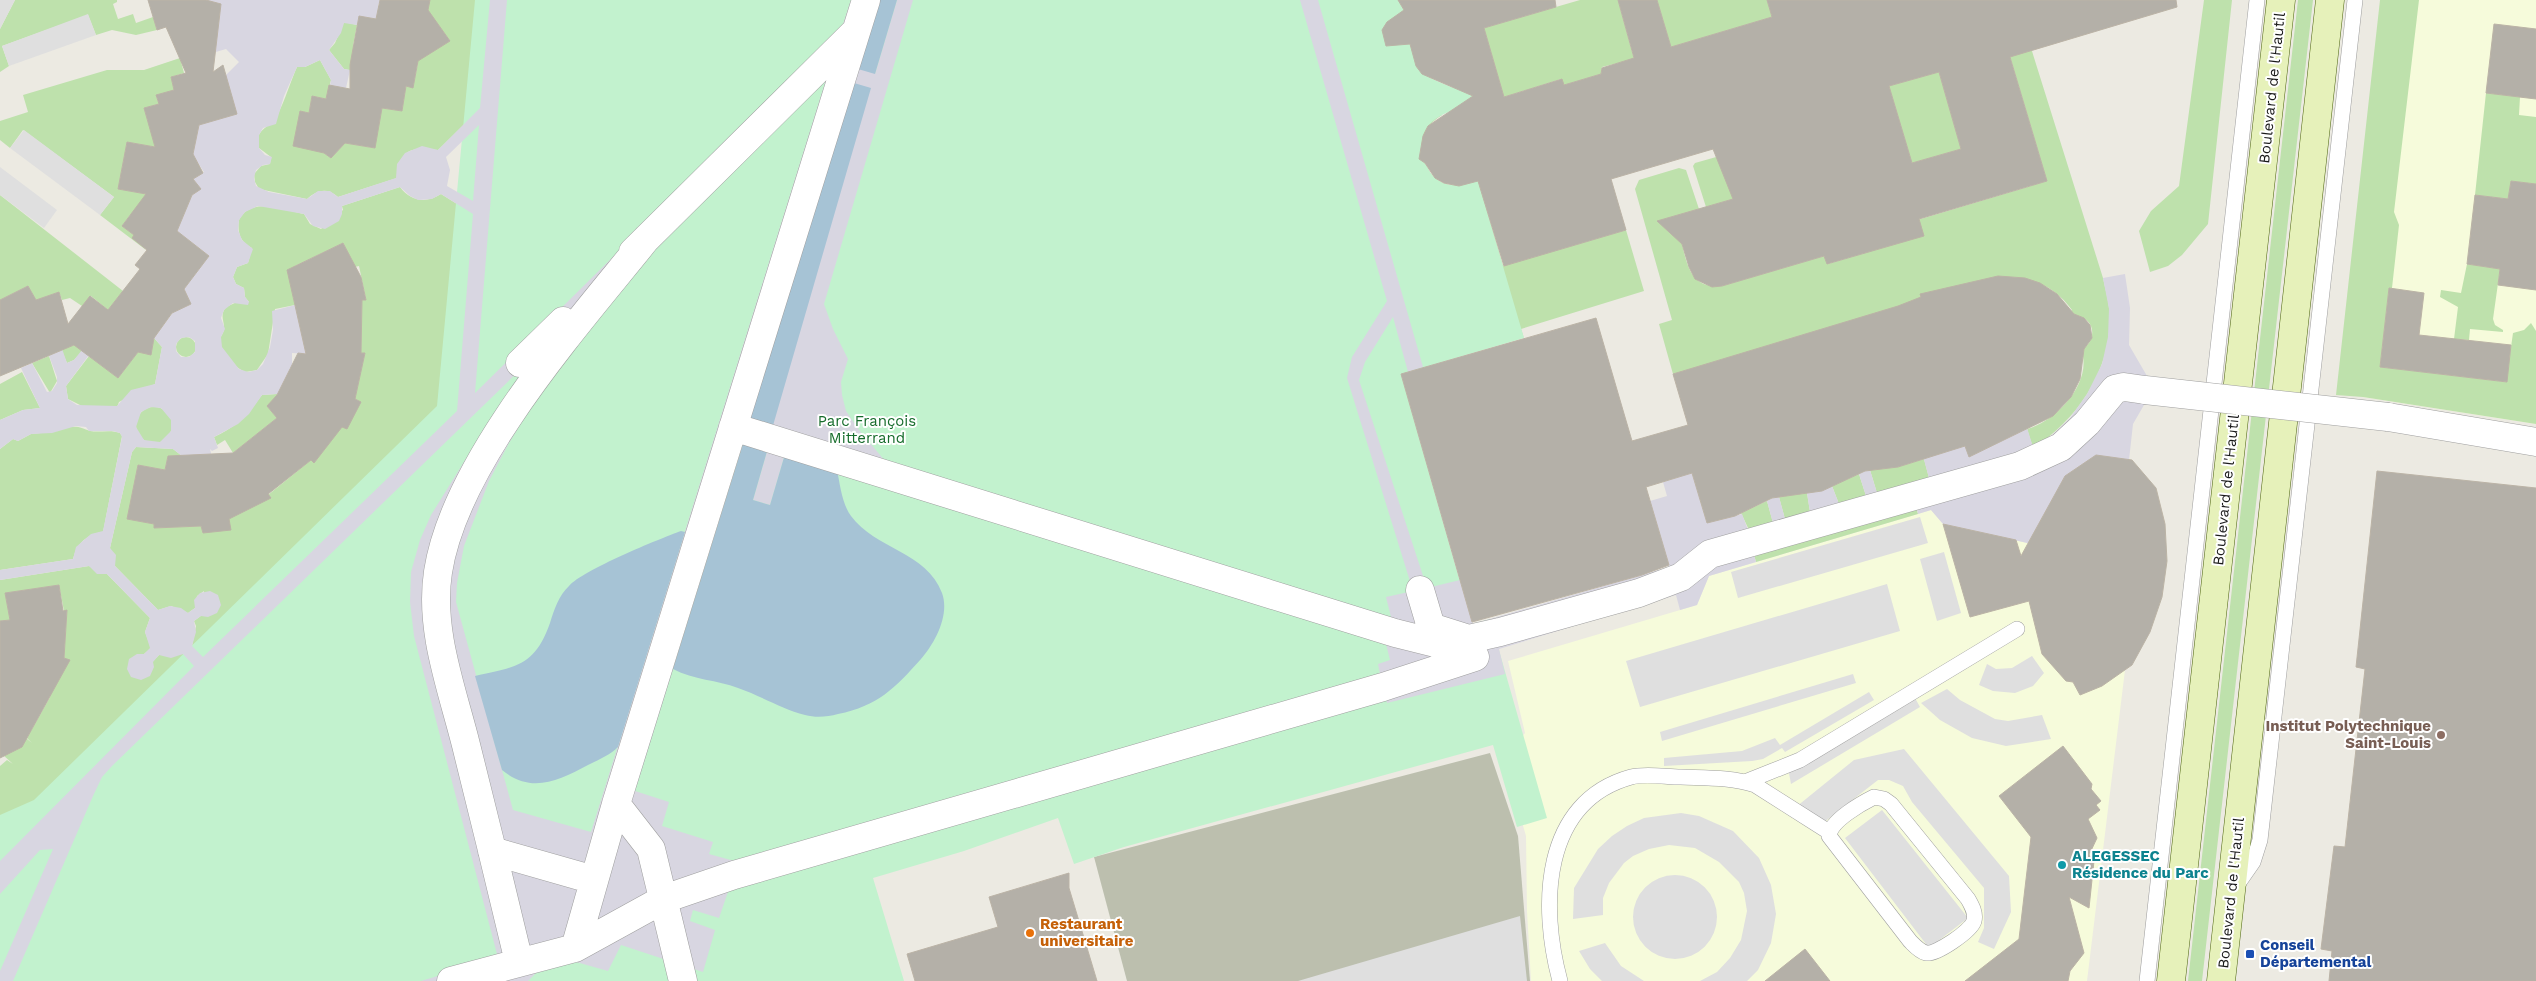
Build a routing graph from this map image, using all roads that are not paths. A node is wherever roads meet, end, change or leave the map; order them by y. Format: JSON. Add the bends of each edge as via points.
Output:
{"nodes":[{"id":1,"x":866,"y":0,"type":"edge"},
{"id":2,"x":2257,"y":0,"type":"edge"},
{"id":3,"x":2281,"y":0,"type":"edge"},
{"id":4,"x":2330,"y":0,"type":"edge"},
{"id":5,"x":2355,"y":0,"type":"edge"},
{"id":6,"x":856,"y":32,"type":"junction"},
{"id":7,"x":733,"y":427,"type":"junction"},
{"id":8,"x":2536,"y":442,"type":"edge"},
{"id":9,"x":1420,"y":590,"type":"dead end"},
{"id":10,"x":2018,"y":629,"type":"dead end"},
{"id":11,"x":1474,"y":659,"type":"junction"},
{"id":12,"x":1745,"y":782,"type":"junction"},
{"id":13,"x":616,"y":804,"type":"junction"},
{"id":14,"x":1829,"y":832,"type":"junction"},
{"id":15,"x":492,"y":851,"type":"junction"},
{"id":16,"x":594,"y":880,"type":"junction"},
{"id":17,"x":2230,"y":895,"type":"junction"},
{"id":18,"x":664,"y":899,"type":"junction"},
{"id":19,"x":575,"y":948,"type":"junction"},
{"id":20,"x":519,"y":962,"type":"junction"},
{"id":21,"x":451,"y":981,"type":"edge"},
{"id":22,"x":684,"y":981,"type":"edge"},
{"id":23,"x":1560,"y":981,"type":"edge"},
{"id":24,"x":2146,"y":981,"type":"edge"},
{"id":25,"x":2171,"y":981,"type":"edge"},
{"id":26,"x":2221,"y":981,"type":"edge"}],
"edges":[{"from":1,"to":6,"type":"street"},
{"from":2,"to":24,"type":"lane"},
{"from":3,"to":25,"type":"main road","name":"Boulevard de l'Hautil"},
{"from":4,"to":17,"type":"main road","name":"Boulevard de l'Hautil"},
{"from":5,"to":17,"type":"lane","via":[[2260,840],[2253,862]]},
{"from":6,"to":7,"type":"street"},
{"from":6,"to":15,"type":"street","via":[[646,239],[531,362],[477,470],[443,547],[438,574],[439,636]]},
{"from":7,"to":11,"type":"street","via":[[1395,633],[1460,649]]},
{"from":7,"to":13,"type":"street"},
{"from":8,"to":11,"type":"street","bridge":true,"via":[[2388,417],[2124,387],[2115,389],[2087,424],[2061,447],[2020,466],[1710,554],[1681,576]]},
{"from":9,"to":11,"type":"street","via":[[1431,627]]},
{"from":10,"to":12,"type":"lane","via":[[1800,760]]},
{"from":11,"to":18,"type":"street","via":[[734,875]]},
{"from":12,"to":14,"type":"lane","via":[[1755,785]]},
{"from":12,"to":23,"type":"lane","via":[[1634,776],[1610,784],[1582,804],[1558,848],[1549,881],[1548,922]]},
{"from":13,"to":16,"type":"street"},
{"from":13,"to":18,"type":"street","via":[[651,850]]},
{"from":14,"to":14,"type":"lane","via":[[1834,843],[1917,948],[1925,953],[1934,953],[1970,929],[1974,909],[1968,899],[1884,799],[1863,802],[1832,826]]},
{"from":15,"to":16,"type":"street"},
{"from":15,"to":20,"type":"street"},
{"from":16,"to":19,"type":"street"},
{"from":17,"to":26,"type":"main road","name":"Boulevard de l'Hautil"},
{"from":18,"to":19,"type":"street"},
{"from":18,"to":22,"type":"street"},
{"from":19,"to":20,"type":"street"},
{"from":20,"to":21,"type":"street"}]}
